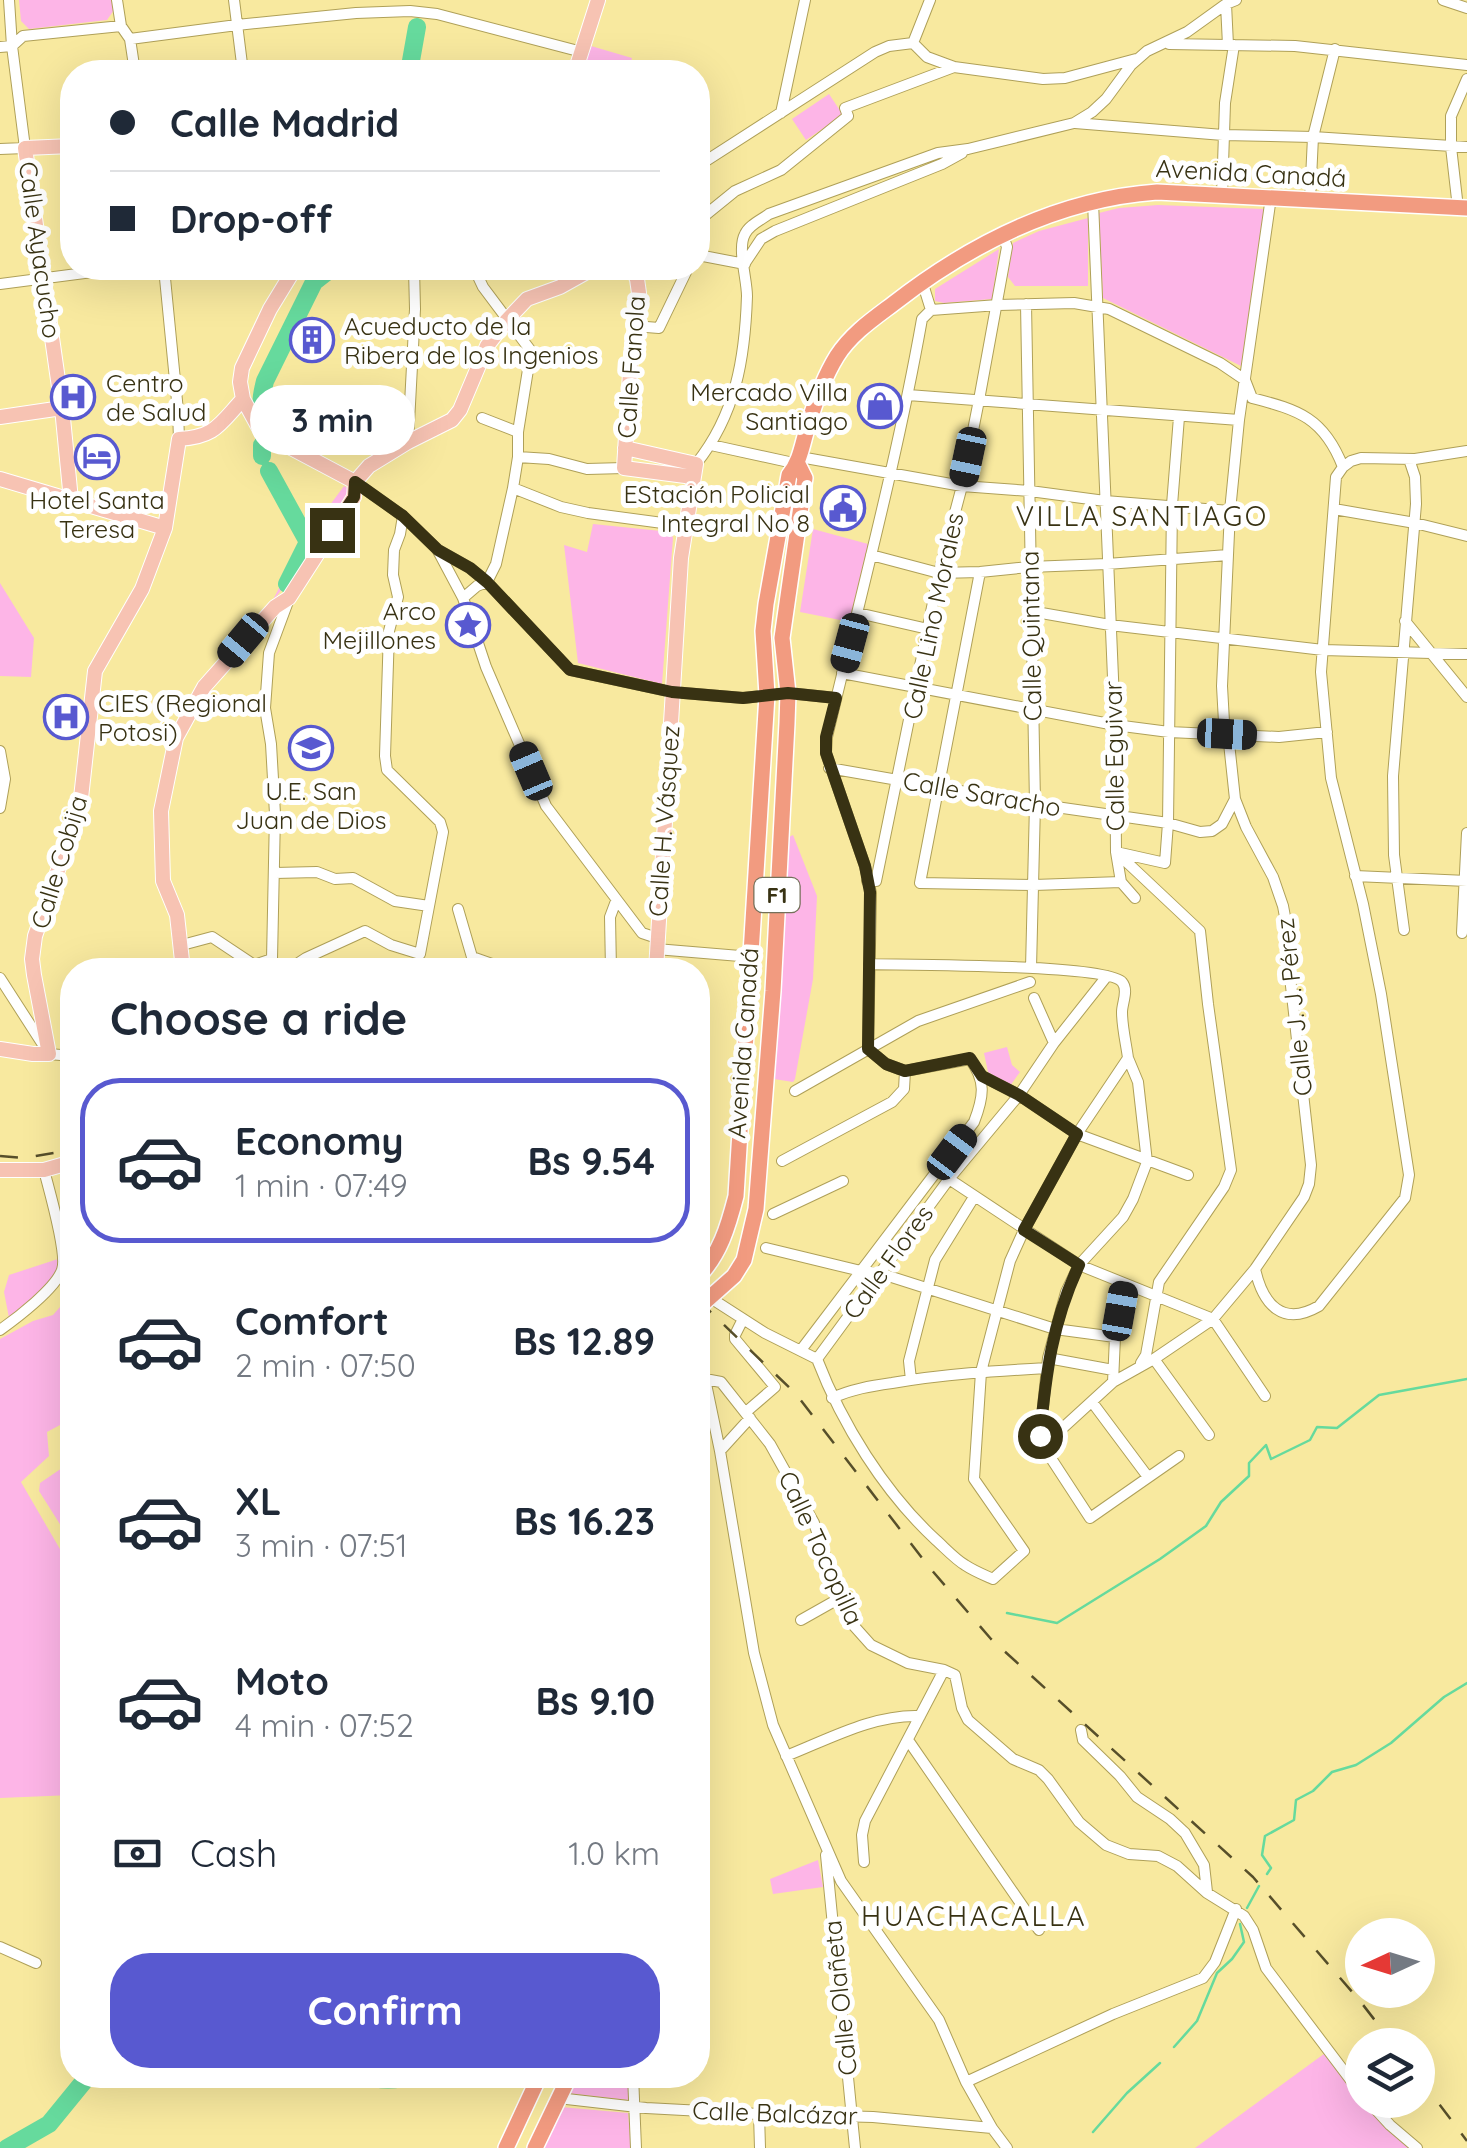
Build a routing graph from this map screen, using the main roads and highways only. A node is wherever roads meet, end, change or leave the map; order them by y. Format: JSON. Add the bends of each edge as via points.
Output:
{"nodes":[{"id":1,"x":598,"y":0,"type":"edge"},
{"id":2,"x":580,"y":60,"type":"edge"},
{"id":3,"x":60,"y":146,"type":"edge"},
{"id":4,"x":1462,"y":208,"type":"edge"},
{"id":5,"x":288,"y":280,"type":"edge"},
{"id":6,"x":573,"y":280,"type":"edge"},
{"id":7,"x":638,"y":280,"type":"edge"},
{"id":8,"x":243,"y":399,"type":"junction"},
{"id":9,"x":62,"y":408,"type":"junction"},
{"id":10,"x":0,"y":417,"type":"edge"},
{"id":11,"x":625,"y":448,"type":"junction"},
{"id":12,"x":799,"y":460,"type":"junction"},
{"id":13,"x":694,"y":470,"type":"junction"},
{"id":14,"x":0,"y":480,"type":"edge"},
{"id":15,"x":355,"y":482,"type":"junction"},
{"id":16,"x":71,"y":500,"type":"junction"},
{"id":17,"x":164,"y":528,"type":"junction"},
{"id":18,"x":182,"y":958,"type":"edge"},
{"id":19,"x":656,"y":958,"type":"edge"},
{"id":20,"x":1,"y":1048,"type":"edge"},
{"id":21,"x":60,"y":1165,"type":"edge"},
{"id":22,"x":0,"y":1170,"type":"edge"},
{"id":23,"x":710,"y":1259,"type":"edge"},
{"id":24,"x":710,"y":1274,"type":"edge"},
{"id":25,"x":728,"y":1281,"type":"junction"},
{"id":26,"x":710,"y":1296,"type":"edge"},
{"id":27,"x":534,"y":2088,"type":"edge"},
{"id":28,"x":563,"y":2088,"type":"edge"},
{"id":29,"x":506,"y":2148,"type":"edge"},
{"id":30,"x":535,"y":2148,"type":"edge"}],
"edges":[{"from":1,"to":2,"type":"main road"},
{"from":3,"to":9,"type":"main road","name":"Calle Ayacucho","via":[[24,148]]},
{"from":4,"to":12,"type":"highway","name":"Avenida Canadá","number":"F1","via":[[1157,192],[1044,216],[922,281],[856,333],[817,397]]},
{"from":5,"to":8,"type":"main road","via":[[242,368]]},
{"from":6,"to":15,"type":"main road","via":[[527,300],[507,320],[452,420],[369,466]]},
{"from":7,"to":11,"type":"main road","name":"Calle Fanola"},
{"from":8,"to":15,"type":"main road","via":[[261,432]]},
{"from":8,"to":17,"type":"main road","name":"Calle Cobija","via":[[210,434],[178,438]]},
{"from":9,"to":10,"type":"main road"},
{"from":9,"to":16,"type":"main road","name":"Calle Ayacucho"},
{"from":11,"to":13,"type":"main road"},
{"from":11,"to":13,"type":"main road","name":"Calle Fanola","via":[[624,468]]},
{"from":12,"to":23,"type":"highway","name":"Avenida Canadá","number":"F1","via":[[789,475],[766,604],[767,695],[736,1196]]},
{"from":12,"to":25,"type":"highway","name":"Avenida Canadá","number":"F1","via":[[806,478],[782,638],[788,693],[756,1208],[744,1260]]},
{"from":13,"to":19,"type":"main road","name":"Calle H. Vásquez","via":[[680,558]]},
{"from":14,"to":16,"type":"main road"},
{"from":15,"to":18,"type":"main road","via":[[354,497],[289,598],[204,687],[176,738],[161,811],[163,881],[177,914]]},
{"from":16,"to":17,"type":"main road"},
{"from":17,"to":20,"type":"main road","name":"Calle Cobija","via":[[142,588],[96,672],[80,806],[35,936],[32,960],[48,1054]]},
{"from":21,"to":22,"type":"main road"},
{"from":24,"to":25,"type":"highway"},
{"from":25,"to":26,"type":"highway","name":"Avenida Canadá","number":"F1"},
{"from":27,"to":29,"type":"highway"},
{"from":28,"to":30,"type":"highway"}]}
